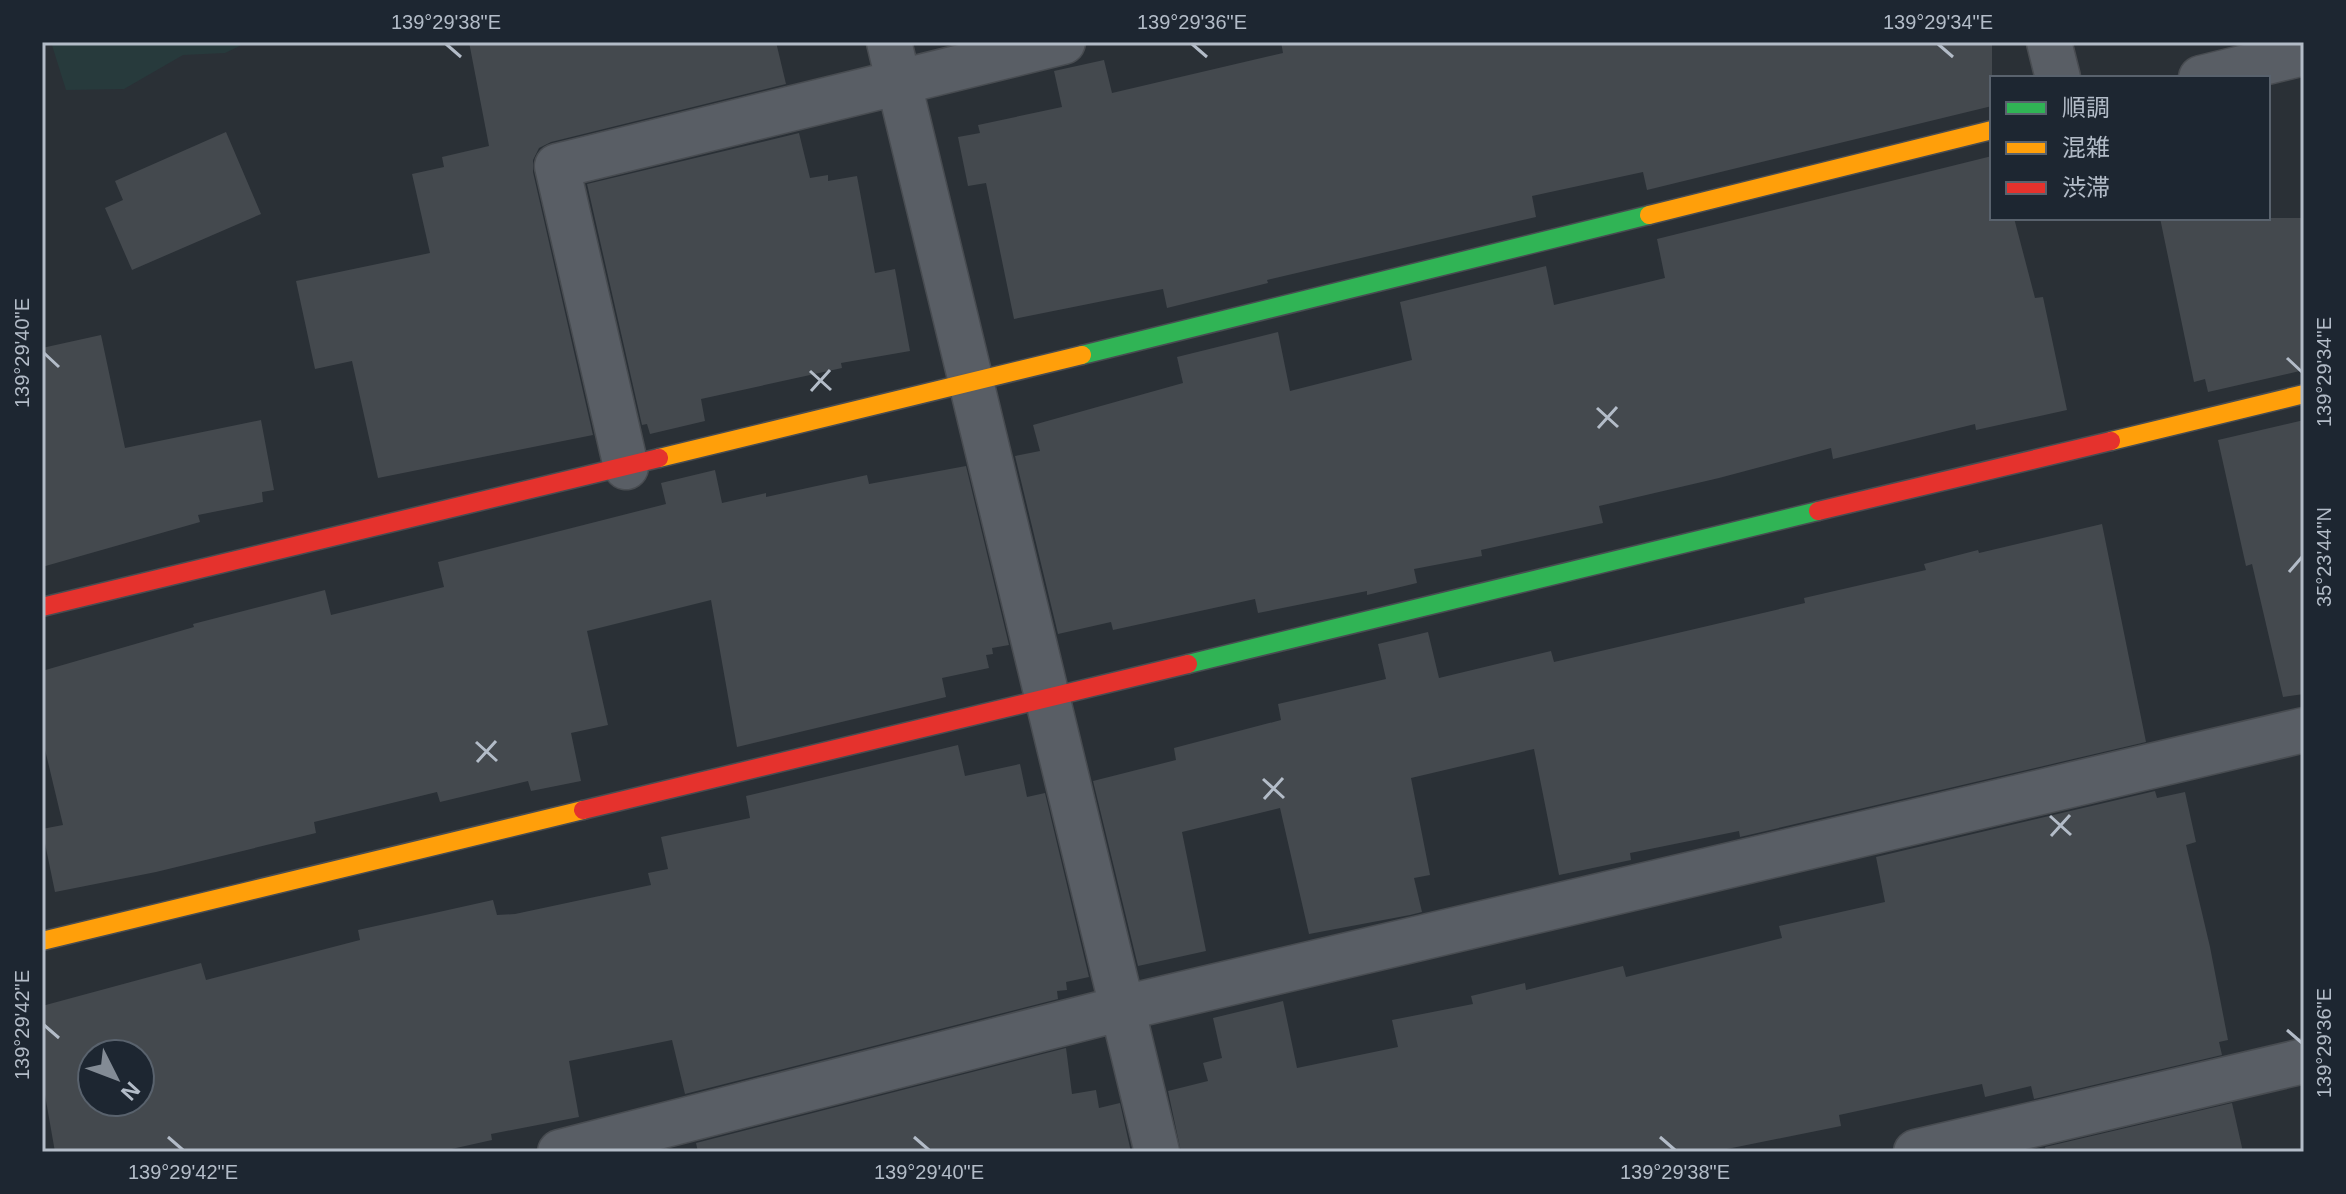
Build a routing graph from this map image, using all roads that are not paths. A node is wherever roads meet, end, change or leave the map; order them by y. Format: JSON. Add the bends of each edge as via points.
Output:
{"nodes":[{"id":1,"x":1063,"y":42,"type":"edge"},
{"id":2,"x":2049,"y":42,"type":"edge"},
{"id":3,"x":2304,"y":53,"type":"edge"},
{"id":4,"x":894,"y":62,"type":"edge"},
{"id":5,"x":2058,"y":76,"type":"edge"},
{"id":6,"x":2209,"y":76,"type":"edge"},
{"id":7,"x":1990,"y":130,"type":"edge"},
{"id":8,"x":969,"y":383,"type":"junction"},
{"id":9,"x":2304,"y":394,"type":"edge"},
{"id":10,"x":626,"y":467,"type":"junction"},
{"id":11,"x":42,"y":607,"type":"edge"},
{"id":12,"x":1048,"y":699,"type":"junction"},
{"id":13,"x":2304,"y":730,"type":"edge"},
{"id":14,"x":42,"y":941,"type":"edge"},
{"id":15,"x":1123,"y":1008,"type":"junction"},
{"id":16,"x":2304,"y":1061,"type":"edge"},
{"id":17,"x":560,"y":1152,"type":"edge"},
{"id":18,"x":1157,"y":1152,"type":"edge"},
{"id":19,"x":1916,"y":1152,"type":"edge"}],
"edges":[{"from":1,"to":4,"type":"street"},
{"from":2,"to":5,"type":"street"},
{"from":3,"to":6,"type":"street"},
{"from":4,"to":8,"type":"street"},
{"from":4,"to":10,"type":"street","via":[[557,166]]},
{"from":7,"to":8,"type":"street"},
{"from":8,"to":10,"type":"street"},
{"from":8,"to":12,"type":"street"},
{"from":9,"to":12,"type":"street"},
{"from":10,"to":11,"type":"street"},
{"from":12,"to":14,"type":"street"},
{"from":12,"to":15,"type":"street"},
{"from":13,"to":15,"type":"street"},
{"from":15,"to":17,"type":"street"},
{"from":15,"to":18,"type":"street"},
{"from":16,"to":19,"type":"street"}]}
